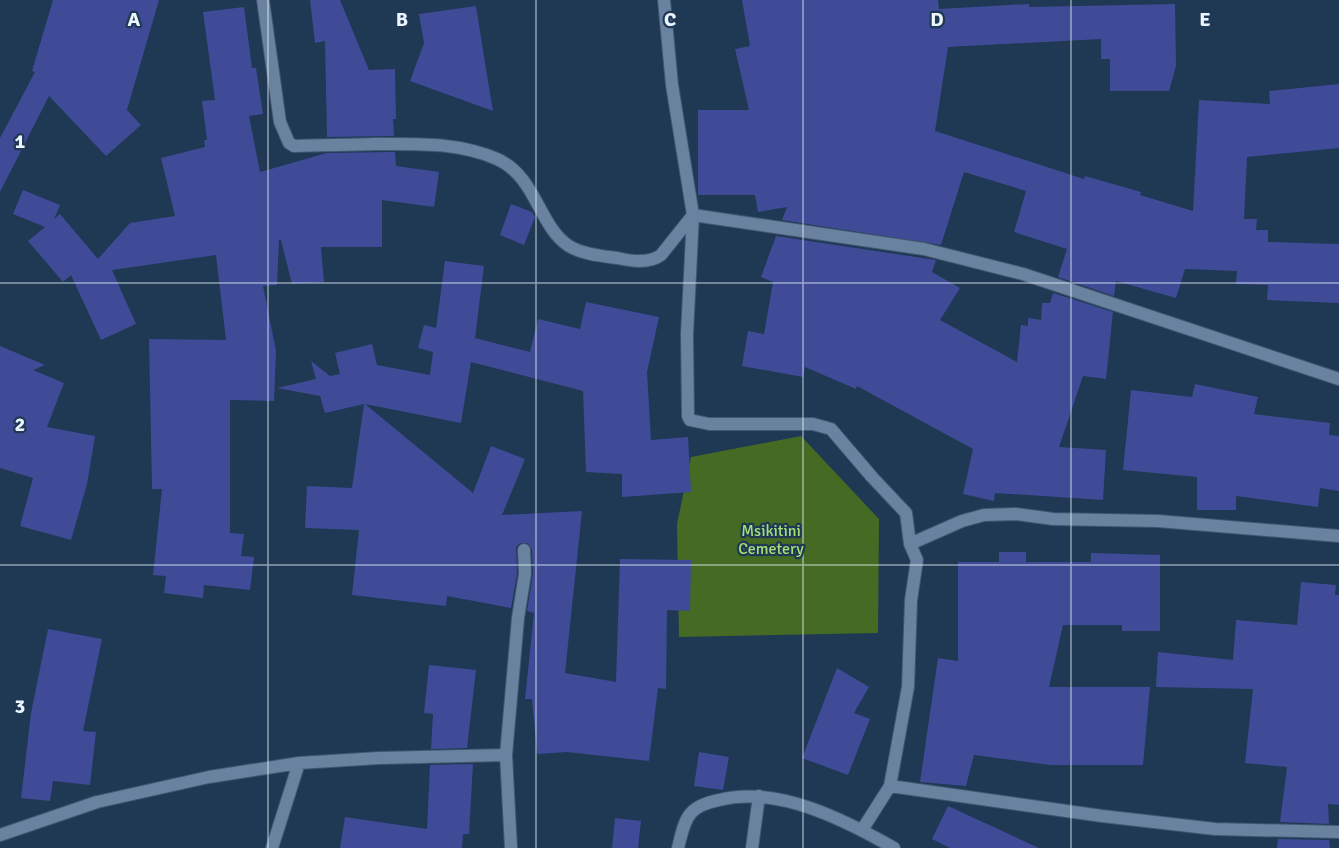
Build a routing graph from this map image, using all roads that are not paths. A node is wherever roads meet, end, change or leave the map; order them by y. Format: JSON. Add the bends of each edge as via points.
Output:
{"nodes":[{"id":1,"x":263,"y":0,"type":"edge"},
{"id":2,"x":664,"y":0,"type":"edge"},
{"id":3,"x":693,"y":215,"type":"junction"},
{"id":4,"x":1339,"y":379,"type":"edge"},
{"id":5,"x":1339,"y":536,"type":"edge"},
{"id":6,"x":910,"y":544,"type":"junction"},
{"id":7,"x":524,"y":550,"type":"dead end"},
{"id":8,"x":506,"y":755,"type":"junction"},
{"id":9,"x":299,"y":762,"type":"junction"},
{"id":10,"x":890,"y":786,"type":"junction"},
{"id":11,"x":759,"y":796,"type":"junction"},
{"id":12,"x":862,"y":830,"type":"junction"},
{"id":13,"x":1339,"y":832,"type":"edge"},
{"id":14,"x":0,"y":835,"type":"edge"},
{"id":15,"x":272,"y":848,"type":"edge"},
{"id":16,"x":512,"y":848,"type":"edge"},
{"id":17,"x":678,"y":848,"type":"edge"},
{"id":18,"x":752,"y":848,"type":"edge"},
{"id":19,"x":894,"y":848,"type":"edge"}],
"edges":[{"from":1,"to":3,"type":"street","via":[[280,122],[292,145],[423,143],[472,150],[514,170],[527,184],[557,235],[569,246],[591,254],[654,260]]},
{"from":2,"to":3,"type":"street","via":[[672,85]]},
{"from":3,"to":4,"type":"street","via":[[935,252],[1023,274]]},
{"from":3,"to":6,"type":"street","via":[[687,334],[690,420],[709,424],[813,424],[831,429],[906,513]]},
{"from":5,"to":6,"type":"street","via":[[1016,514],[962,520]]},
{"from":6,"to":10,"type":"street","via":[[917,561],[911,600],[908,687]]},
{"from":7,"to":8,"type":"street","via":[[525,574]]},
{"from":8,"to":9,"type":"street"},
{"from":8,"to":16,"type":"street"},
{"from":9,"to":14,"type":"street","via":[[97,802]]},
{"from":9,"to":15,"type":"street"},
{"from":10,"to":12,"type":"street"},
{"from":10,"to":13,"type":"street","via":[[1215,829]]},
{"from":11,"to":12,"type":"street","via":[[788,802]]},
{"from":11,"to":17,"type":"street","via":[[733,796],[699,806],[686,821]]},
{"from":11,"to":18,"type":"street"},
{"from":12,"to":19,"type":"street"}]}
